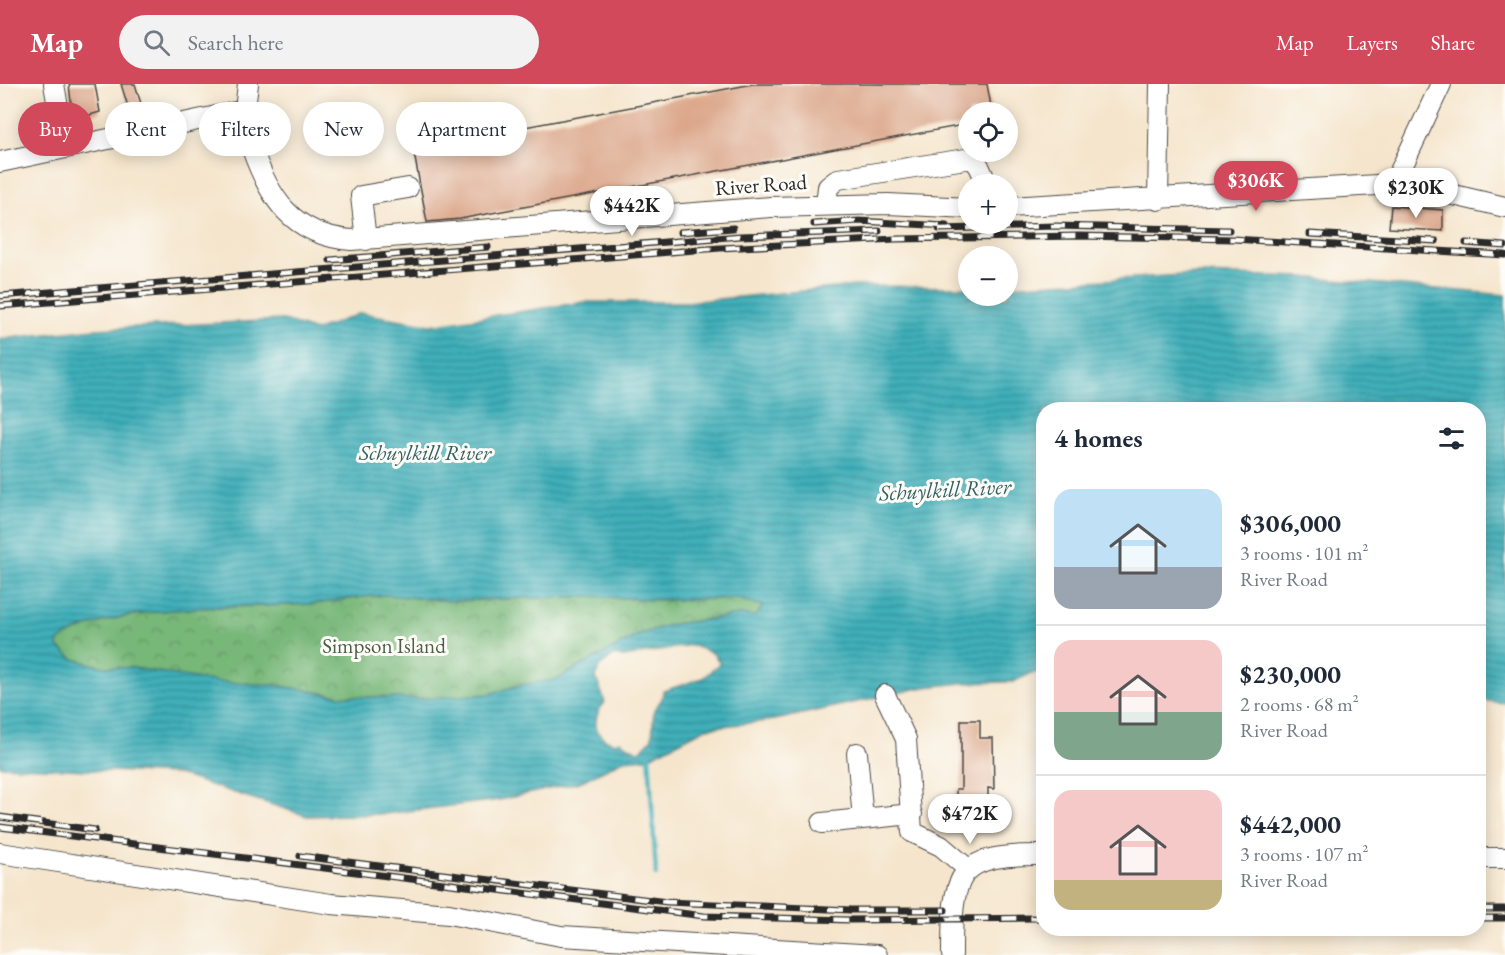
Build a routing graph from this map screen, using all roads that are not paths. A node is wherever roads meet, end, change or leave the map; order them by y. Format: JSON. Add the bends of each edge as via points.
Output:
{"nodes":[{"id":1,"x":54,"y":84,"type":"edge"},
{"id":2,"x":248,"y":84,"type":"edge"},
{"id":3,"x":1160,"y":84,"type":"edge"},
{"id":4,"x":1441,"y":84,"type":"edge"},
{"id":5,"x":57,"y":102,"type":"edge"},
{"id":6,"x":93,"y":143,"type":"edge"},
{"id":7,"x":28,"y":156,"type":"edge"},
{"id":8,"x":254,"y":156,"type":"edge"},
{"id":9,"x":0,"y":162,"type":"edge"},
{"id":10,"x":983,"y":174,"type":"edge"},
{"id":11,"x":1394,"y":184,"type":"junction"},
{"id":12,"x":408,"y":188,"type":"dead end"},
{"id":13,"x":1158,"y":200,"type":"junction"},
{"id":14,"x":826,"y":205,"type":"junction"},
{"id":15,"x":958,"y":207,"type":"edge"},
{"id":16,"x":1018,"y":207,"type":"edge"},
{"id":17,"x":1505,"y":207,"type":"edge"},
{"id":18,"x":366,"y":240,"type":"junction"},
{"id":19,"x":885,"y":695,"type":"dead end"},
{"id":20,"x":857,"y":753,"type":"dead end"},
{"id":21,"x":912,"y":814,"type":"junction"},
{"id":22,"x":863,"y":819,"type":"junction"},
{"id":23,"x":822,"y":823,"type":"dead end"},
{"id":24,"x":0,"y":853,"type":"edge"},
{"id":25,"x":1036,"y":855,"type":"edge"},
{"id":26,"x":1486,"y":858,"type":"edge"},
{"id":27,"x":1505,"y":858,"type":"edge"},
{"id":28,"x":968,"y":869,"type":"junction"},
{"id":29,"x":877,"y":955,"type":"edge"},
{"id":30,"x":952,"y":955,"type":"edge"}],
"edges":[{"from":1,"to":5,"type":"street"},
{"from":2,"to":6,"type":"street","via":[[246,118]]},
{"from":3,"to":13,"type":"street"},
{"from":4,"to":11,"type":"street"},
{"from":7,"to":9,"type":"street"},
{"from":8,"to":18,"type":"street","name":"River Road","via":[[279,204],[307,228],[335,239]]},
{"from":10,"to":14,"type":"street","via":[[972,158],[838,179],[828,187]]},
{"from":11,"to":13,"type":"street"},
{"from":11,"to":17,"type":"street"},
{"from":12,"to":18,"type":"street","via":[[362,196]]},
{"from":13,"to":16,"type":"street"},
{"from":14,"to":15,"type":"street","name":"River Road"},
{"from":14,"to":18,"type":"street","name":"River Road"},
{"from":19,"to":21,"type":"street","via":[[906,739]]},
{"from":20,"to":22,"type":"street"},
{"from":21,"to":22,"type":"street"},
{"from":21,"to":28,"type":"street","via":[[912,832],[941,846]]},
{"from":22,"to":23,"type":"street"},
{"from":24,"to":29,"type":"street","via":[[331,904],[449,914],[561,936]]},
{"from":25,"to":28,"type":"street","via":[[985,858]]},
{"from":26,"to":27,"type":"street"},
{"from":28,"to":30,"type":"street","via":[[956,894]]}]}
